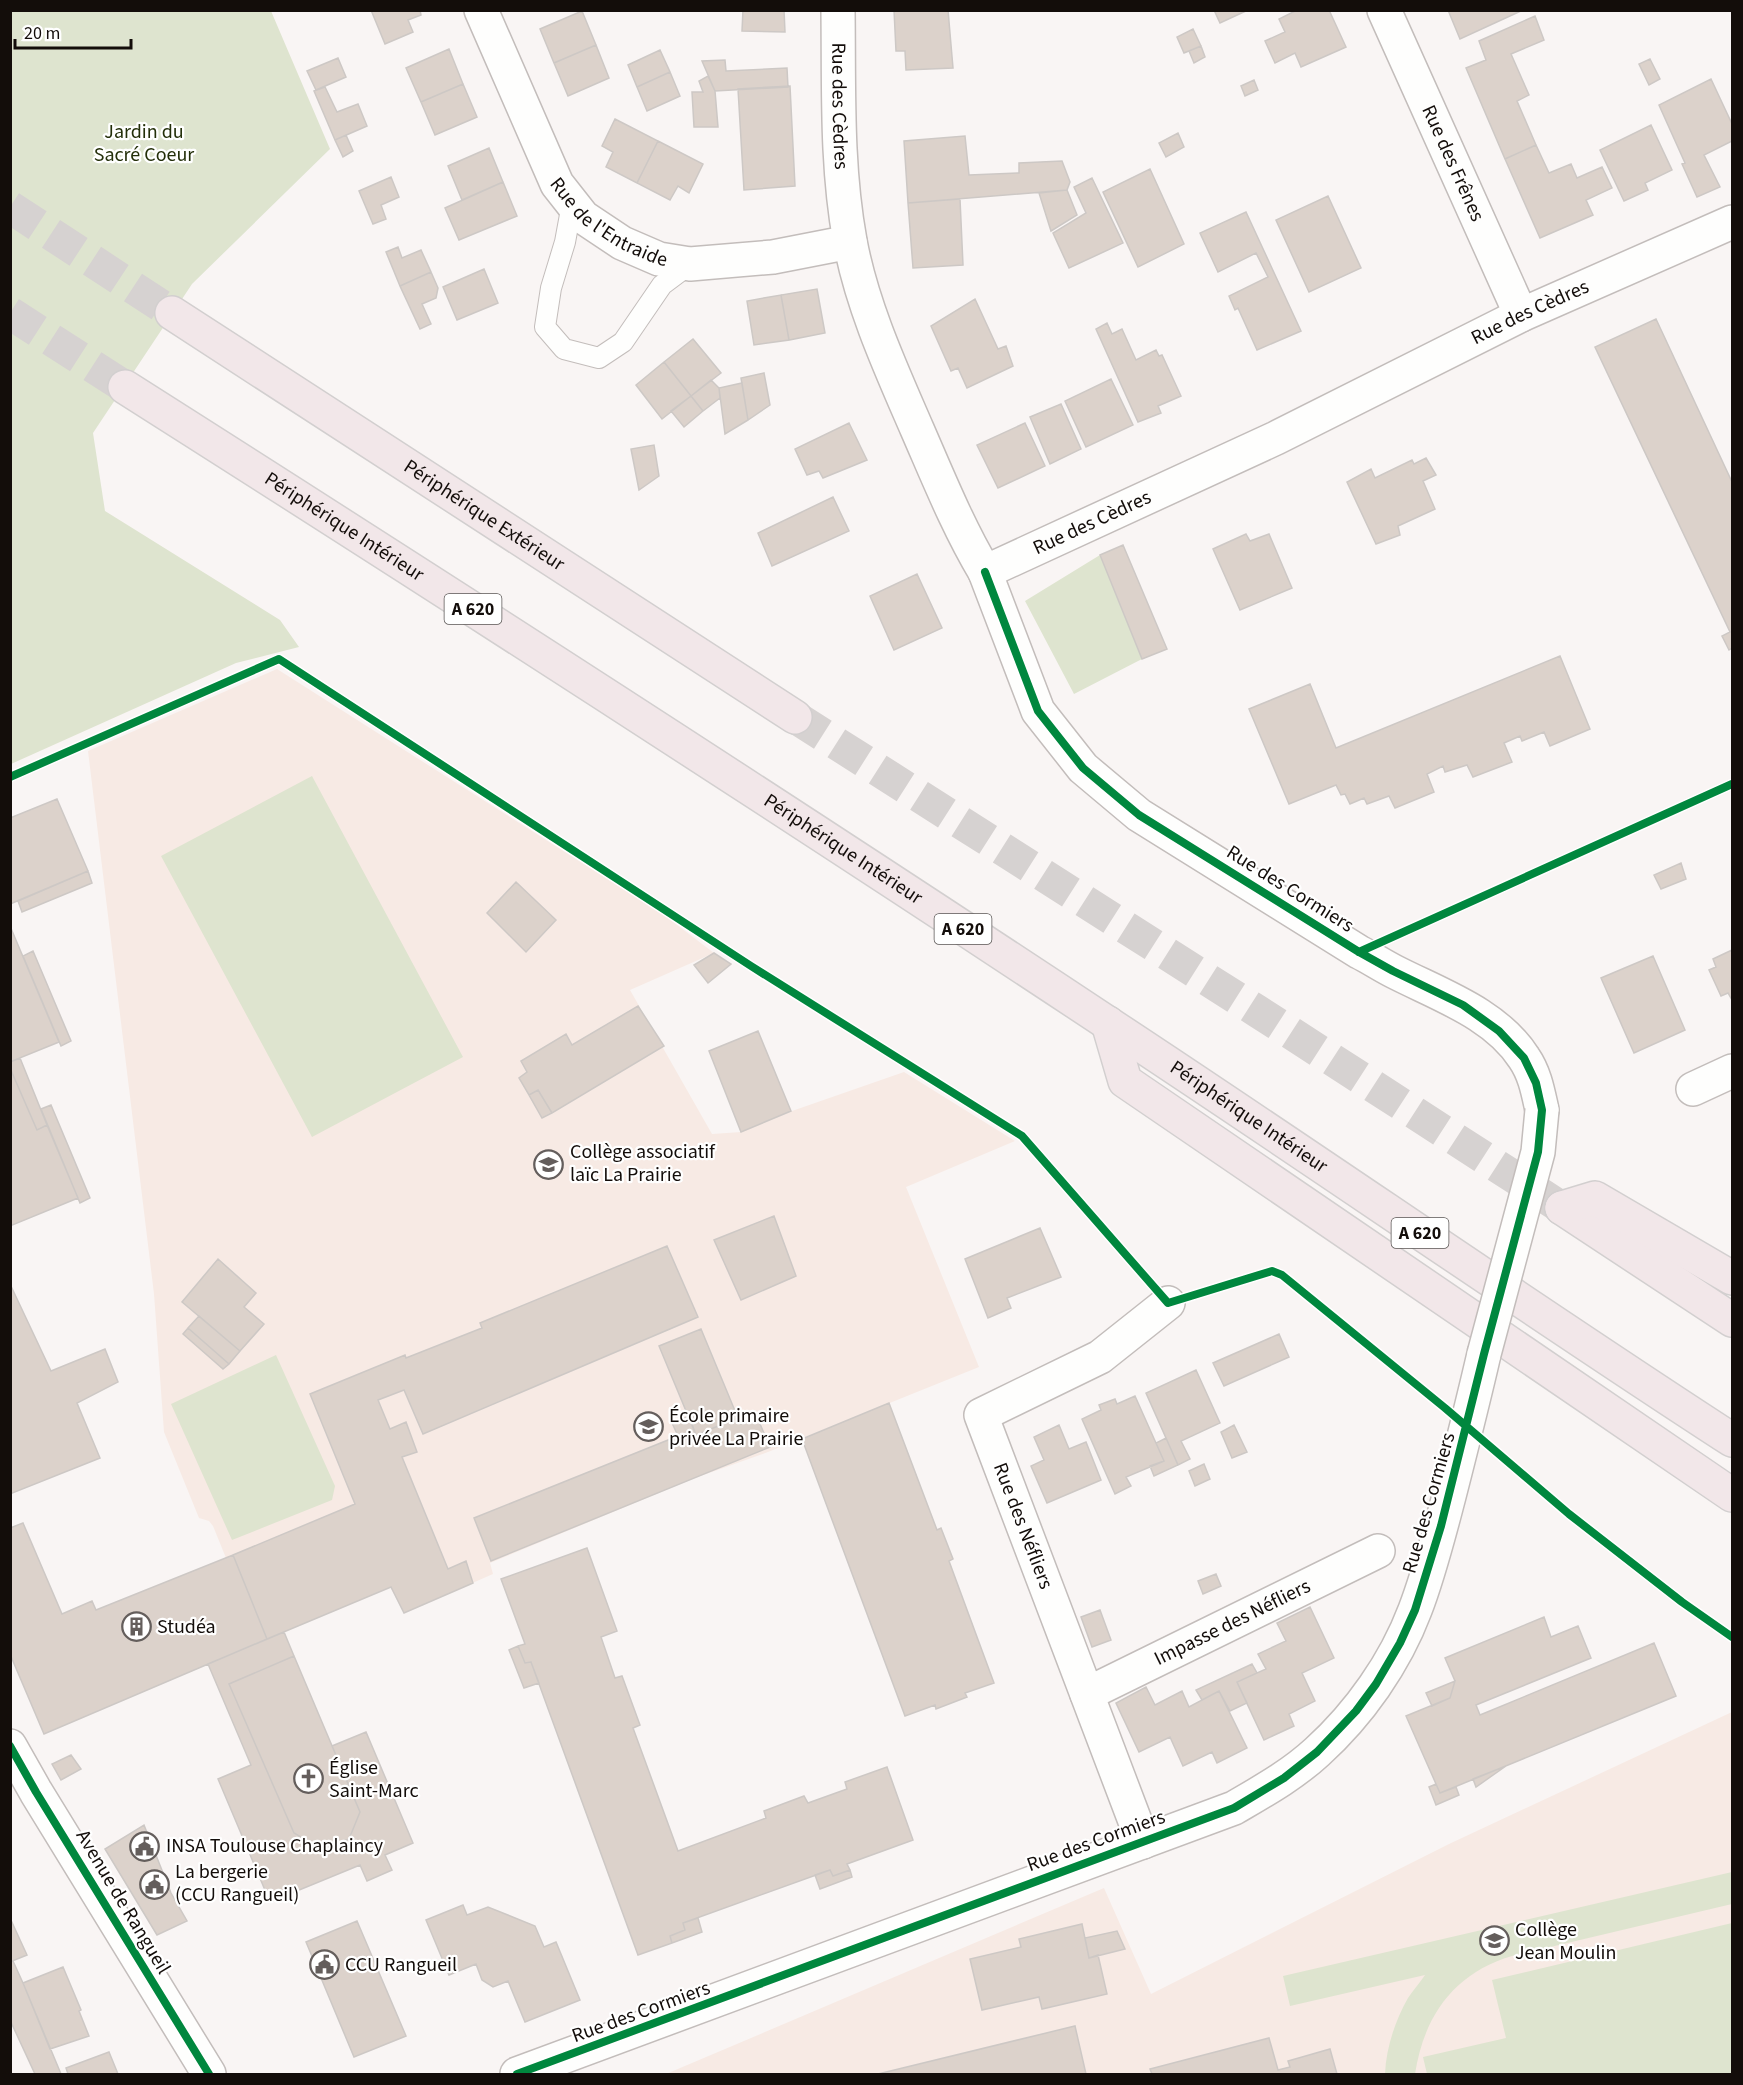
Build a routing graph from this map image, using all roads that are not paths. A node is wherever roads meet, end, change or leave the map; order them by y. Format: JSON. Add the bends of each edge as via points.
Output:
{"nodes":[{"id":1,"x":481,"y":10,"type":"edge"},
{"id":2,"x":838,"y":10,"type":"edge"},
{"id":3,"x":1384,"y":10,"type":"edge"},
{"id":4,"x":573,"y":204,"type":"junction"},
{"id":5,"x":1732,"y":222,"type":"edge"},
{"id":6,"x":850,"y":242,"type":"junction"},
{"id":7,"x":690,"y":264,"type":"junction"},
{"id":8,"x":172,"y":313,"type":"tunnel mouth"},
{"id":9,"x":1521,"y":315,"type":"junction"},
{"id":10,"x":125,"y":387,"type":"tunnel mouth"},
{"id":11,"x":985,"y":572,"type":"junction"},
{"id":12,"x":795,"y":717,"type":"tunnel mouth"},
{"id":13,"x":1108,"y":1023,"type":"junction"},
{"id":14,"x":1732,"y":1071,"type":"edge"},
{"id":15,"x":1693,"y":1089,"type":"dead end"},
{"id":16,"x":1732,"y":1278,"type":"edge"},
{"id":17,"x":1168,"y":1304,"type":"dead end"},
{"id":18,"x":1732,"y":1320,"type":"edge"},
{"id":19,"x":1732,"y":1440,"type":"edge"},
{"id":20,"x":1732,"y":1495,"type":"edge"},
{"id":21,"x":1378,"y":1551,"type":"dead end"},
{"id":22,"x":1087,"y":1695,"type":"junction"},
{"id":23,"x":10,"y":1746,"type":"edge"},
{"id":24,"x":1143,"y":1842,"type":"junction"},
{"id":25,"x":209,"y":2074,"type":"edge"},
{"id":26,"x":517,"y":2074,"type":"edge"}],
"edges":[{"from":1,"to":4,"type":"street","name":"Rue de l'Entraide","via":[[557,184]]},
{"from":2,"to":6,"type":"street","name":"Rue des Cèdres","via":[[840,156]]},
{"from":3,"to":9,"type":"street","name":"Rue des Frênes"},
{"from":4,"to":7,"type":"street","name":"Rue de l'Entraide","via":[[583,218],[622,243],[659,259]]},
{"from":4,"to":7,"type":"lane","via":[[545,327],[564,349],[600,358],[615,348],[662,285]]},
{"from":5,"to":9,"type":"street","name":"Rue des Cèdres"},
{"from":6,"to":7,"type":"street","name":"Rue de l'Entraide","via":[[773,257]]},
{"from":6,"to":11,"type":"street","name":"Rue des Cèdres","via":[[871,317],[892,371],[969,546]]},
{"from":8,"to":12,"type":"highway","name":"Périphérique Extérieur"},
{"from":9,"to":11,"type":"street","name":"Rue des Cèdres","via":[[1276,438]]},
{"from":10,"to":13,"type":"highway","name":"Périphérique Intérieur","number":"A 620"},
{"from":11,"to":24,"type":"street","name":"Rue des Cormiers","bridge":true,"via":[[1038,711],[1083,768],[1139,815],[1359,952],[1463,1005],[1499,1031],[1524,1058],[1536,1083],[1542,1110],[1538,1152],[1441,1526],[1415,1610],[1400,1643],[1356,1711],[1317,1752],[1284,1778],[1234,1808]]},
{"from":13,"to":19,"type":"highway","name":"Périphérique Intérieur","number":"A 620"},
{"from":13,"to":20,"type":"highway","via":[[1125,1081]]},
{"from":14,"to":15,"type":"street"},
{"from":16,"to":18,"type":"highway","via":[[1595,1198],[1562,1208]]},
{"from":17,"to":22,"type":"street","name":"Rue des Néfliers","via":[[1100,1357],[981,1415]]},
{"from":21,"to":22,"type":"street","name":"Impasse des Néfliers"},
{"from":22,"to":24,"type":"street","name":"Rue des Néfliers"},
{"from":23,"to":25,"type":"street","name":"Avenue de Rangueil"},
{"from":24,"to":26,"type":"street","name":"Rue des Cormiers"}]}
